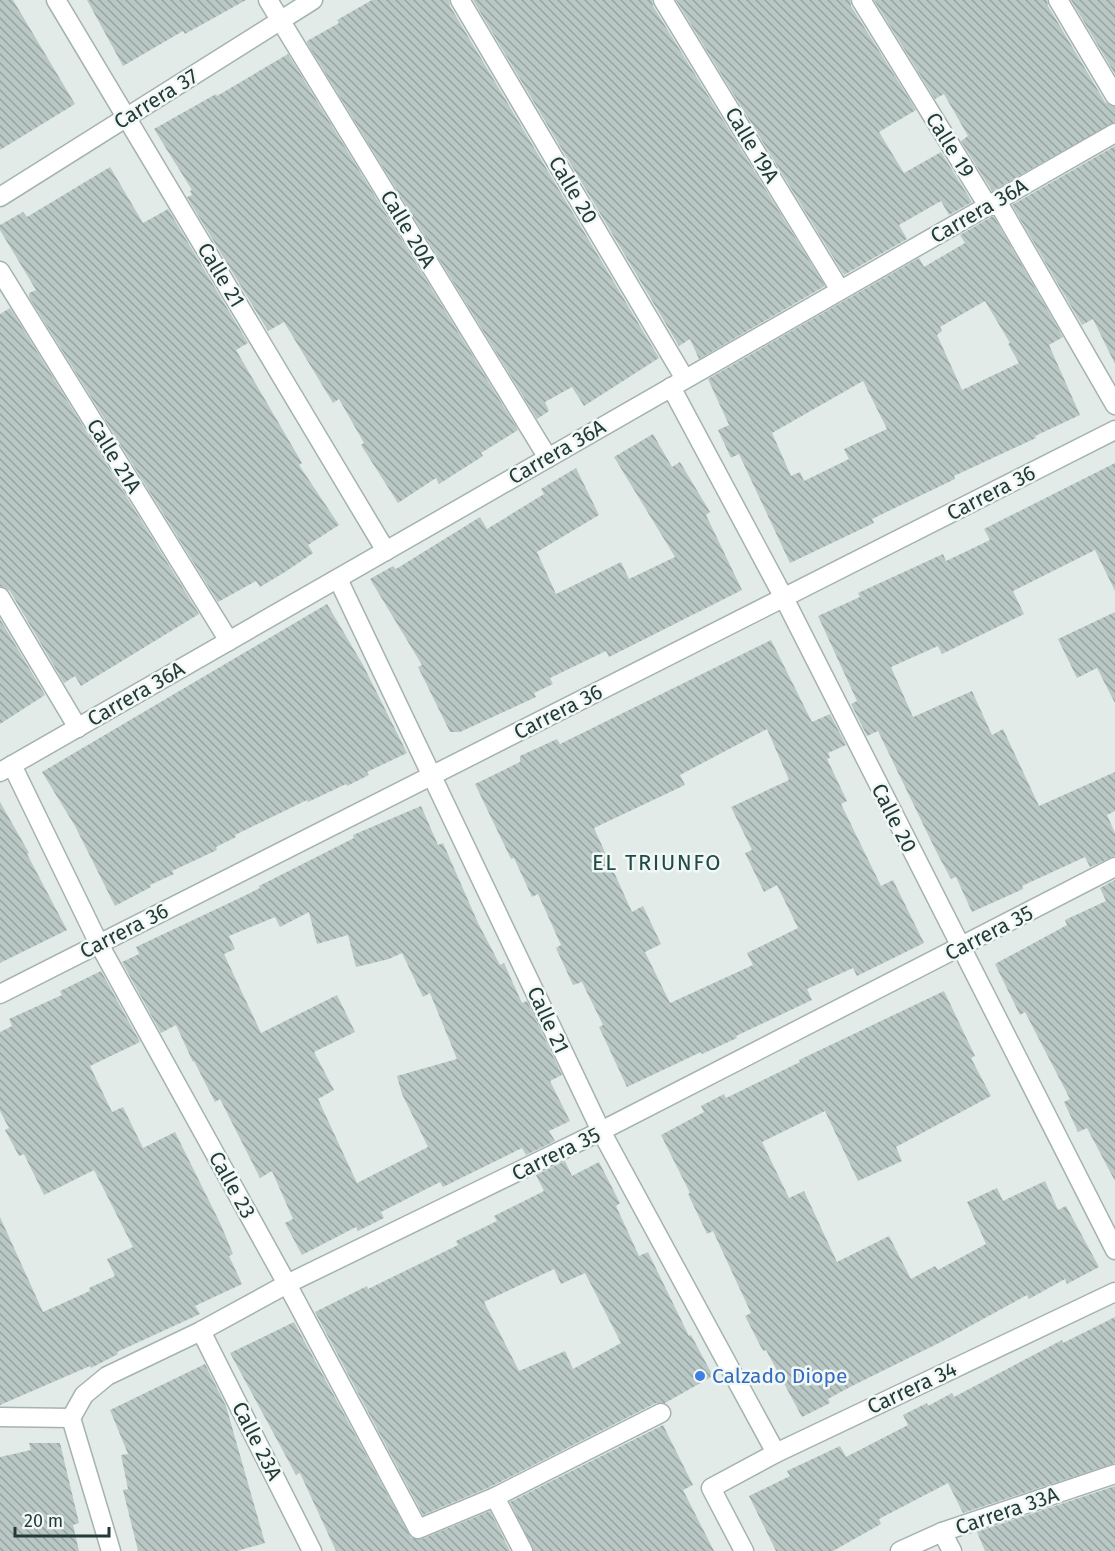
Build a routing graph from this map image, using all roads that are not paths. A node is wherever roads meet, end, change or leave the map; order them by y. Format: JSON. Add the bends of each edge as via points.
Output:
{"nodes":[{"id":1,"x":56,"y":0,"type":"edge"},
{"id":2,"x":268,"y":0,"type":"edge"},
{"id":3,"x":313,"y":0,"type":"edge"},
{"id":4,"x":460,"y":0,"type":"edge"},
{"id":5,"x":663,"y":0,"type":"edge"},
{"id":6,"x":861,"y":0,"type":"edge"},
{"id":7,"x":1058,"y":0,"type":"edge"},
{"id":8,"x":280,"y":21,"type":"junction"},
{"id":9,"x":1115,"y":96,"type":"edge"},
{"id":10,"x":126,"y":118,"type":"junction"},
{"id":11,"x":1115,"y":133,"type":"edge"},
{"id":12,"x":0,"y":197,"type":"edge"},
{"id":13,"x":988,"y":206,"type":"junction"},
{"id":14,"x":0,"y":271,"type":"edge"},
{"id":15,"x":840,"y":290,"type":"junction"},
{"id":16,"x":678,"y":383,"type":"junction"},
{"id":17,"x":1115,"y":405,"type":"edge"},
{"id":18,"x":1115,"y":430,"type":"edge"},
{"id":19,"x":548,"y":458,"type":"junction"},
{"id":20,"x":386,"y":550,"type":"junction"},
{"id":21,"x":338,"y":579,"type":"junction"},
{"id":22,"x":0,"y":597,"type":"edge"},
{"id":23,"x":784,"y":598,"type":"junction"},
{"id":24,"x":229,"y":641,"type":"junction"},
{"id":25,"x":78,"y":728,"type":"junction"},
{"id":26,"x":6,"y":769,"type":"edge"},
{"id":27,"x":432,"y":776,"type":"junction"},
{"id":28,"x":1115,"y":867,"type":"edge"},
{"id":29,"x":99,"y":944,"type":"junction"},
{"id":30,"x":960,"y":948,"type":"junction"},
{"id":31,"x":0,"y":994,"type":"edge"},
{"id":32,"x":601,"y":1131,"type":"junction"},
{"id":33,"x":1115,"y":1250,"type":"edge"},
{"id":34,"x":287,"y":1284,"type":"junction"},
{"id":35,"x":1115,"y":1292,"type":"edge"},
{"id":36,"x":201,"y":1331,"type":"junction"},
{"id":37,"x":661,"y":1413,"type":"dead end"},
{"id":38,"x":0,"y":1417,"type":"edge"},
{"id":39,"x":71,"y":1418,"type":"junction"},
{"id":40,"x":776,"y":1453,"type":"junction"},
{"id":41,"x":1115,"y":1474,"type":"edge"},
{"id":42,"x":495,"y":1497,"type":"junction"},
{"id":43,"x":942,"y":1532,"type":"junction"},
{"id":44,"x":111,"y":1551,"type":"edge"},
{"id":45,"x":312,"y":1551,"type":"edge"},
{"id":46,"x":523,"y":1551,"type":"edge"},
{"id":47,"x":744,"y":1551,"type":"edge"},
{"id":48,"x":900,"y":1551,"type":"edge"},
{"id":49,"x":952,"y":1551,"type":"edge"}],
"edges":[{"from":1,"to":10,"type":"street","name":"Calle 21"},
{"from":2,"to":8,"type":"street","name":"Calle 20A"},
{"from":3,"to":8,"type":"street","name":"Carrera 37"},
{"from":4,"to":16,"type":"street","name":"Calle 20"},
{"from":5,"to":15,"type":"street","name":"Calle 19A"},
{"from":6,"to":13,"type":"street","name":"Calle 19"},
{"from":7,"to":9,"type":"street"},
{"from":8,"to":10,"type":"street","name":"Carrera 37"},
{"from":8,"to":19,"type":"street","name":"Calle 20A"},
{"from":10,"to":12,"type":"street","name":"Carrera 37"},
{"from":10,"to":20,"type":"street","name":"Calle 21"},
{"from":11,"to":13,"type":"street","name":"Carrera 36A"},
{"from":13,"to":15,"type":"street","name":"Carrera 36A"},
{"from":13,"to":17,"type":"street","name":"Calle 19","via":[[1000,206]]},
{"from":14,"to":24,"type":"street","name":"Calle 21A"},
{"from":15,"to":16,"type":"street","name":"Carrera 36A"},
{"from":16,"to":19,"type":"street","name":"Carrera 36A"},
{"from":16,"to":23,"type":"street","name":"Calle 20"},
{"from":18,"to":23,"type":"street","name":"Carrera 36"},
{"from":19,"to":20,"type":"street","name":"Carrera 36A"},
{"from":20,"to":21,"type":"street","name":"Carrera 36A"},
{"from":21,"to":24,"type":"street","name":"Carrera 36A"},
{"from":21,"to":27,"type":"street","name":"Calle 21"},
{"from":22,"to":25,"type":"street"},
{"from":23,"to":27,"type":"street","name":"Carrera 36"},
{"from":23,"to":30,"type":"street","name":"Calle 20"},
{"from":24,"to":25,"type":"street","name":"Carrera 36A"},
{"from":25,"to":26,"type":"street","name":"Carrera 36A"},
{"from":26,"to":29,"type":"street","name":"Calle 23"},
{"from":27,"to":29,"type":"street","name":"Carrera 36"},
{"from":27,"to":32,"type":"street","name":"Calle 21"},
{"from":28,"to":30,"type":"street","name":"Carrera 35"},
{"from":29,"to":31,"type":"street","name":"Carrera 36"},
{"from":29,"to":34,"type":"street","name":"Calle 23"},
{"from":30,"to":32,"type":"street","name":"Carrera 35"},
{"from":30,"to":33,"type":"street","name":"Calle 20"},
{"from":32,"to":34,"type":"street","name":"Carrera 35"},
{"from":32,"to":40,"type":"street","name":"Calle 21"},
{"from":34,"to":36,"type":"street","name":"Carrera 35"},
{"from":34,"to":42,"type":"street","name":"Calle 23","via":[[418,1529]]},
{"from":35,"to":40,"type":"street","name":"Carrera 34"},
{"from":36,"to":39,"type":"street","name":"Carrera 35","via":[[107,1376],[84,1395]]},
{"from":36,"to":45,"type":"street","name":"Calle 23A"},
{"from":37,"to":42,"type":"street","name":"Calle 23"},
{"from":38,"to":39,"type":"street"},
{"from":39,"to":44,"type":"street"},
{"from":40,"to":47,"type":"street","name":"Carrera 34","via":[[711,1488]]},
{"from":41,"to":43,"type":"street","name":"Carrera 33A"},
{"from":42,"to":46,"type":"street"},
{"from":43,"to":48,"type":"street","name":"Carrera 33A"},
{"from":43,"to":49,"type":"street"}]}
